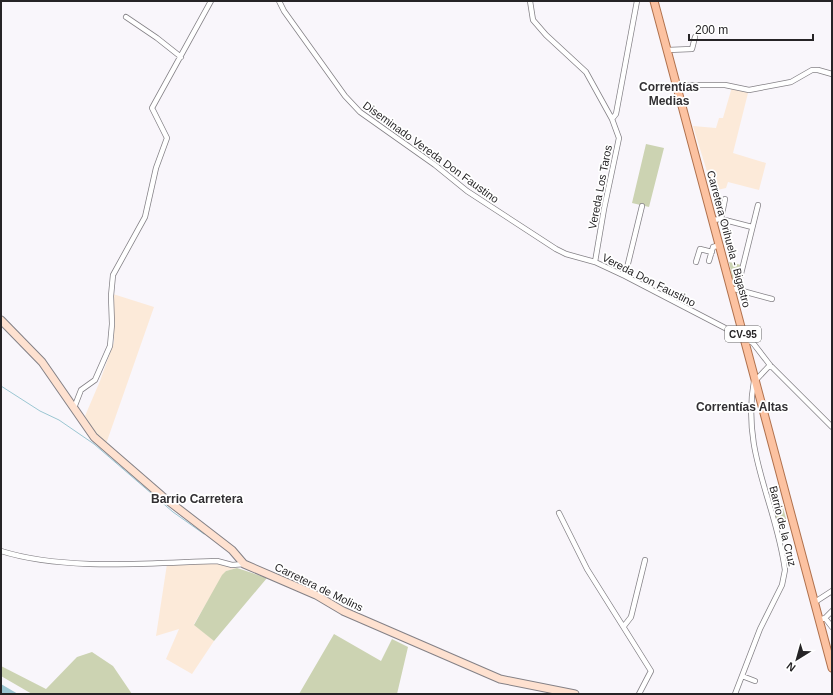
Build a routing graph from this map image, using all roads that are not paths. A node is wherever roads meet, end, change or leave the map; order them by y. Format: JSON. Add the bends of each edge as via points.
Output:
{"nodes":[{"id":1,"x":211,"y":1,"type":"edge"},
{"id":2,"x":279,"y":1,"type":"edge"},
{"id":3,"x":530,"y":1,"type":"edge"},
{"id":4,"x":637,"y":1,"type":"edge"},
{"id":5,"x":654,"y":1,"type":"edge"},
{"id":6,"x":126,"y":17,"type":"dead end"},
{"id":7,"x":695,"y":37,"type":"dead end"},
{"id":8,"x":668,"y":50,"type":"junction"},
{"id":9,"x":181,"y":57,"type":"junction"},
{"id":10,"x":832,"y":74,"type":"edge"},
{"id":11,"x":677,"y":85,"type":"junction"},
{"id":12,"x":612,"y":119,"type":"junction"},
{"id":13,"x":725,"y":199,"type":"dead end"},
{"id":14,"x":758,"y":205,"type":"dead end"},
{"id":15,"x":642,"y":206,"type":"dead end"},
{"id":16,"x":506,"y":218,"type":"joint"},
{"id":17,"x":717,"y":219,"type":"junction"},
{"id":18,"x":752,"y":228,"type":"junction"},
{"id":19,"x":720,"y":245,"type":"junction"},
{"id":20,"x":712,"y":252,"type":"junction"},
{"id":21,"x":710,"y":261,"type":"dead end"},
{"id":22,"x":595,"y":262,"type":"junction"},
{"id":23,"x":696,"y":262,"type":"dead end"},
{"id":24,"x":625,"y":276,"type":"junction"},
{"id":25,"x":734,"y":289,"type":"junction"},
{"id":26,"x":772,"y":299,"type":"dead end"},
{"id":27,"x":1,"y":320,"type":"edge"},
{"id":28,"x":743,"y":335,"type":"junction"},
{"id":29,"x":770,"y":365,"type":"junction"},
{"id":30,"x":755,"y":379,"type":"junction"},
{"id":31,"x":74,"y":408,"type":"junction"},
{"id":32,"x":832,"y":427,"type":"edge"},
{"id":33,"x":559,"y":512,"type":"dead end"},
{"id":34,"x":1,"y":551,"type":"edge"},
{"id":35,"x":645,"y":560,"type":"dead end"},
{"id":36,"x":244,"y":564,"type":"junction"},
{"id":37,"x":832,"y":592,"type":"edge"},
{"id":38,"x":815,"y":602,"type":"junction"},
{"id":39,"x":832,"y":611,"type":"edge"},
{"id":40,"x":822,"y":619,"type":"junction"},
{"id":41,"x":624,"y":626,"type":"junction"},
{"id":42,"x":832,"y":627,"type":"edge"},
{"id":43,"x":832,"y":668,"type":"edge"},
{"id":44,"x":742,"y":676,"type":"junction"},
{"id":45,"x":755,"y":681,"type":"dead end"},
{"id":46,"x":575,"y":694,"type":"edge"},
{"id":47,"x":639,"y":694,"type":"edge"},
{"id":48,"x":735,"y":694,"type":"edge"}],
"edges":[{"from":1,"to":9,"type":"street"},
{"from":2,"to":16,"type":"street","name":"Diseminado Vereda Don Faustino","via":[[345,96],[360,112]]},
{"from":3,"to":12,"type":"street","name":"Vereda Los Taros","via":[[533,20],[586,72]]},
{"from":4,"to":12,"type":"street","via":[[625,72],[616,114]]},
{"from":5,"to":8,"type":"main road","name":"Carretera Orihuela - Bigastro","number":"CV-95"},
{"from":6,"to":9,"type":"street"},
{"from":7,"to":8,"type":"street","via":[[692,49]]},
{"from":8,"to":11,"type":"main road","name":"Carretera Orihuela - Bigastro","number":"CV-95"},
{"from":9,"to":31,"type":"street","via":[[152,108],[167,138],[156,168],[145,217],[113,276],[110,346],[94,380],[81,390]]},
{"from":10,"to":11,"type":"street","via":[[812,70],[791,82],[750,90],[725,86]]},
{"from":11,"to":17,"type":"main road","name":"Carretera Orihuela - Bigastro","number":"CV-95"},
{"from":12,"to":22,"type":"street","name":"Vereda Los Taros","via":[[618,138],[617,150]]},
{"from":13,"to":17,"type":"street"},
{"from":14,"to":18,"type":"street"},
{"from":15,"to":24,"type":"street"},
{"from":16,"to":22,"type":"street","name":"Vereda Don Faustino","via":[[566,254]]},
{"from":17,"to":18,"type":"street"},
{"from":17,"to":19,"type":"main road","name":"Carretera Orihuela - Bigastro","number":"CV-95"},
{"from":18,"to":25,"type":"street"},
{"from":19,"to":20,"type":"street","via":[[713,247]]},
{"from":19,"to":25,"type":"main road","name":"Carretera Orihuela - Bigastro","number":"CV-95"},
{"from":20,"to":21,"type":"street"},
{"from":20,"to":23,"type":"street","via":[[700,249]]},
{"from":22,"to":24,"type":"street","name":"Vereda Don Faustino"},
{"from":24,"to":28,"type":"street","name":"Vereda Don Faustino"},
{"from":25,"to":26,"type":"street"},
{"from":25,"to":28,"type":"main road","name":"Carretera Orihuela - Bigastro","number":"CV-95"},
{"from":27,"to":31,"type":"street","name":"Carretera de Molins","via":[[42,362]]},
{"from":28,"to":29,"type":"street","via":[[753,343]]},
{"from":28,"to":30,"type":"main road","name":"Carretera Orihuela - Bigastro","number":"CV-95"},
{"from":29,"to":30,"type":"street"},
{"from":29,"to":32,"type":"street"},
{"from":30,"to":38,"type":"main road","name":"Carretera Orihuela - Bigastro","number":"CV-95"},
{"from":30,"to":44,"type":"street","name":"Barrio de la Cruz","via":[[750,400],[750,428],[785,570],[782,585],[760,629]]},
{"from":31,"to":36,"type":"street","name":"Carretera de Molins","via":[[94,437],[167,500],[232,550]]},
{"from":33,"to":41,"type":"street","via":[[587,570]]},
{"from":34,"to":36,"type":"street","via":[[21,558],[59,562],[217,561],[232,565]]},
{"from":35,"to":41,"type":"street","via":[[632,617]]},
{"from":36,"to":46,"type":"street","name":"Carretera de Molins","via":[[316,595],[350,615],[500,679]]},
{"from":37,"to":38,"type":"street"},
{"from":38,"to":40,"type":"main road","name":"Carretera Orihuela - Bigastro","number":"CV-95"},
{"from":39,"to":40,"type":"street"},
{"from":40,"to":42,"type":"street"},
{"from":40,"to":43,"type":"main road","name":"Carretera Orihuela - Bigastro","number":"CV-95"},
{"from":41,"to":47,"type":"street","via":[[651,671]]},
{"from":44,"to":45,"type":"street"},
{"from":44,"to":48,"type":"street","name":"Barrio de la Cruz"}]}
